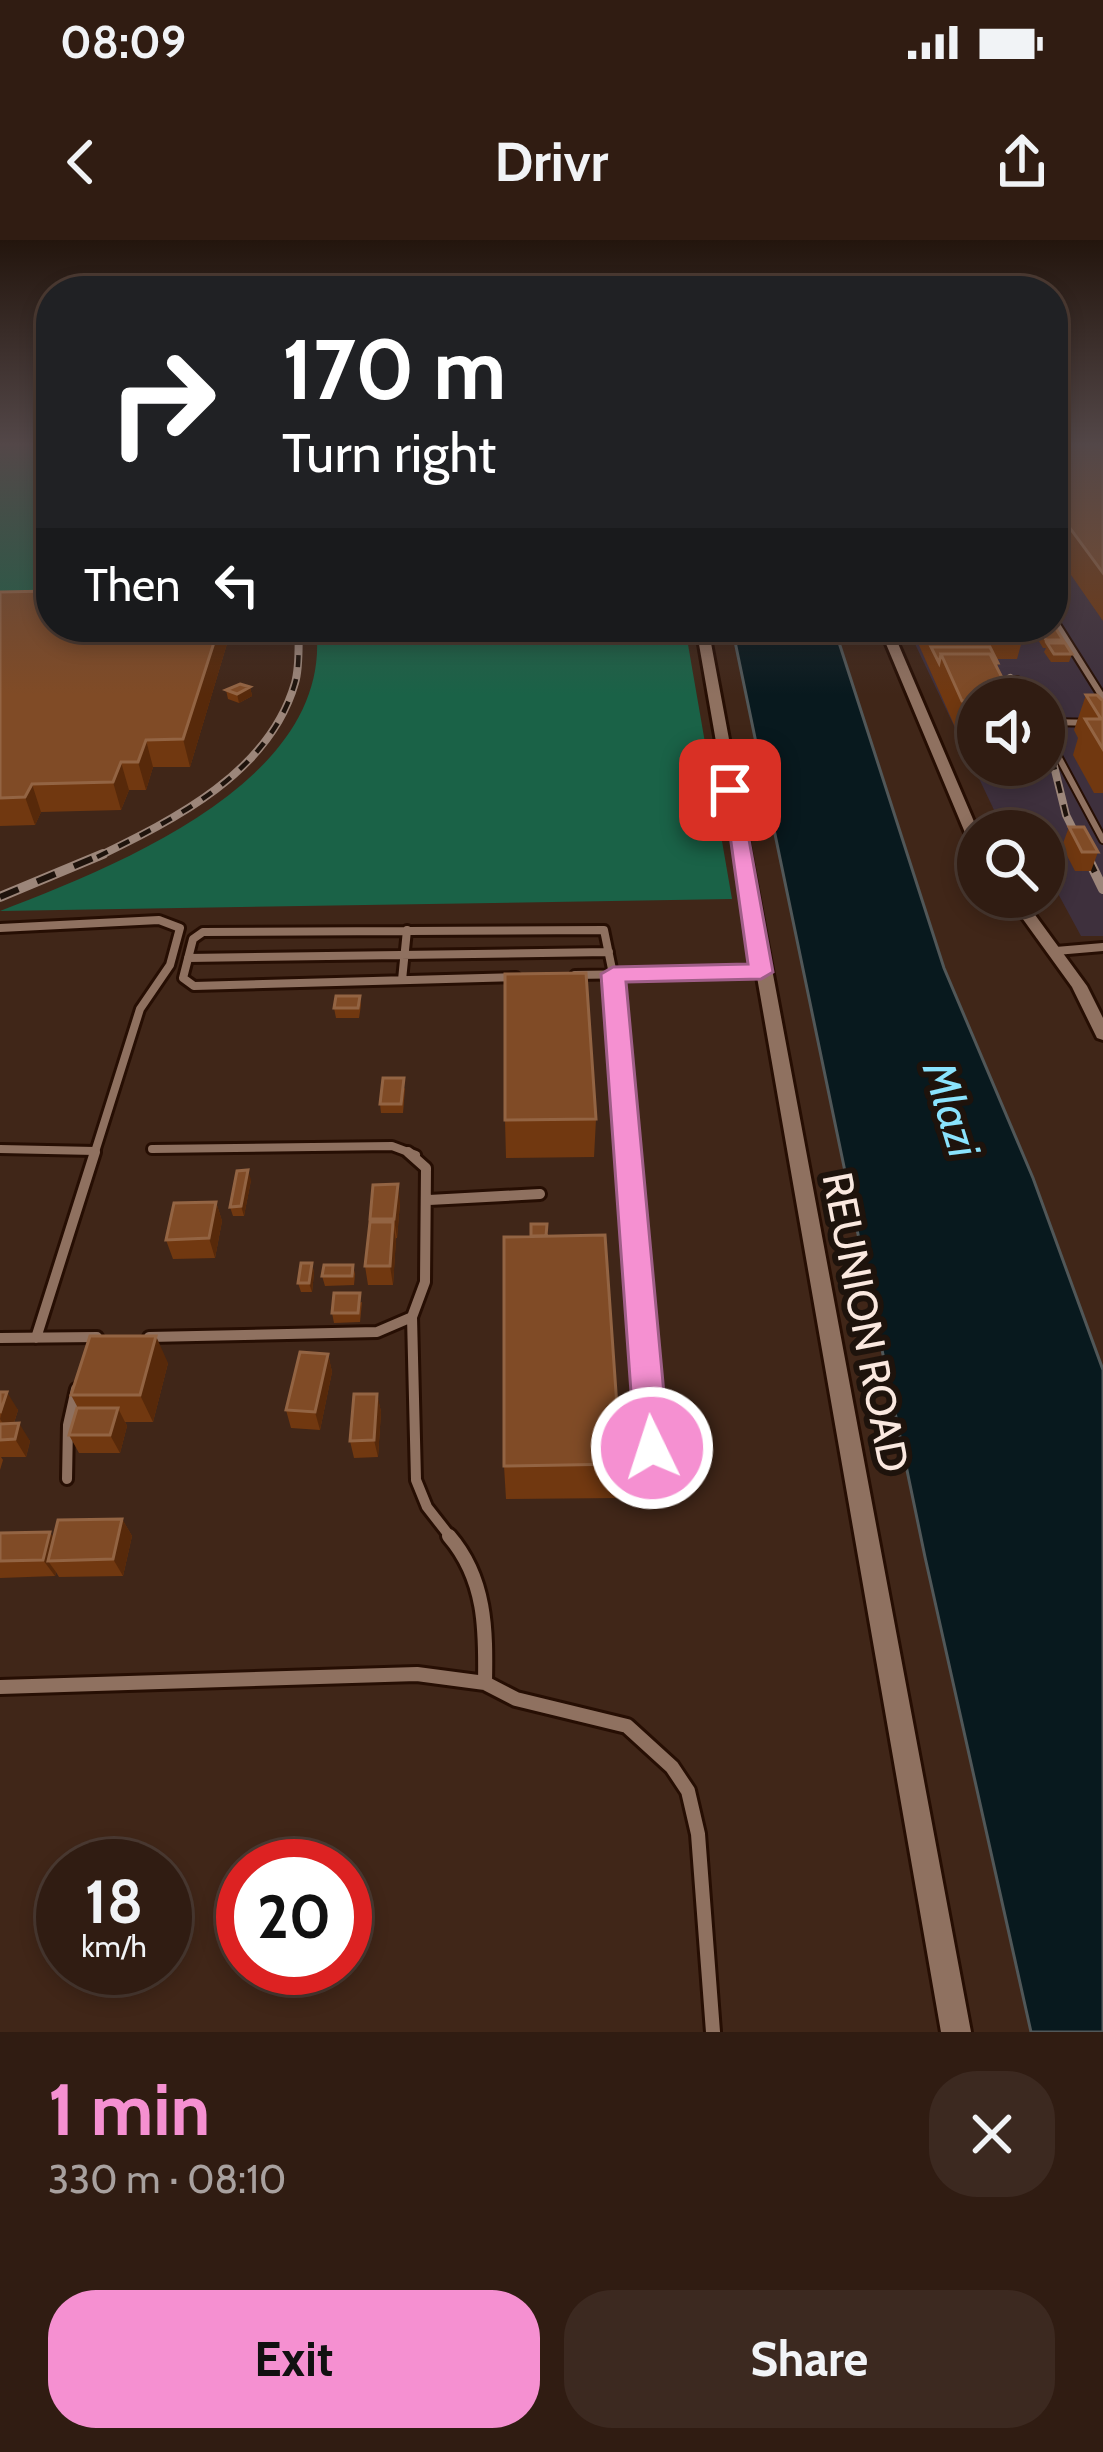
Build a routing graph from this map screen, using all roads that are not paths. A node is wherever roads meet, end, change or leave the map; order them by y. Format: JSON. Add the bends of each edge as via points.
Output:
{"nodes":[{"id":1,"x":1068,"y":641,"type":"edge"},
{"id":2,"x":705,"y":642,"type":"edge"},
{"id":3,"x":890,"y":642,"type":"edge"},
{"id":4,"x":1103,"y":698,"type":"edge"},
{"id":5,"x":1103,"y":723,"type":"edge"},
{"id":6,"x":1065,"y":725,"type":"edge"},
{"id":7,"x":1065,"y":767,"type":"edge"},
{"id":8,"x":962,"y":810,"type":"edge"},
{"id":9,"x":1103,"y":840,"type":"edge"},
{"id":10,"x":1030,"y":918,"type":"edge"},
{"id":11,"x":0,"y":928,"type":"edge"},
{"id":12,"x":406,"y":930,"type":"junction"},
{"id":13,"x":1103,"y":947,"type":"edge"},
{"id":14,"x":1056,"y":951,"type":"junction"},
{"id":15,"x":609,"y":952,"type":"junction"},
{"id":16,"x":404,"y":956,"type":"junction"},
{"id":17,"x":188,"y":958,"type":"junction"},
{"id":18,"x":761,"y":972,"type":"junction"},
{"id":19,"x":613,"y":974,"type":"junction"},
{"id":20,"x":566,"y":976,"type":"edge"},
{"id":21,"x":520,"y":977,"type":"edge"},
{"id":22,"x":402,"y":980,"type":"junction"},
{"id":23,"x":1103,"y":1034,"type":"edge"},
{"id":24,"x":152,"y":1149,"type":"dead end"},
{"id":25,"x":0,"y":1150,"type":"edge"},
{"id":26,"x":95,"y":1151,"type":"junction"},
{"id":27,"x":540,"y":1194,"type":"dead end"},
{"id":28,"x":428,"y":1200,"type":"junction"},
{"id":29,"x":412,"y":1317,"type":"junction"},
{"id":30,"x":0,"y":1337,"type":"edge"},
{"id":31,"x":89,"y":1337,"type":"junction"},
{"id":32,"x":113,"y":1337,"type":"edge"},
{"id":33,"x":136,"y":1337,"type":"edge"},
{"id":34,"x":36,"y":1338,"type":"junction"},
{"id":35,"x":84,"y":1358,"type":"edge"},
{"id":36,"x":79,"y":1378,"type":"edge"},
{"id":37,"x":652,"y":1448,"type":"dead end"},
{"id":38,"x":67,"y":1479,"type":"dead end"},
{"id":39,"x":485,"y":1683,"type":"junction"},
{"id":40,"x":0,"y":1687,"type":"edge"},
{"id":41,"x":713,"y":2032,"type":"edge"},
{"id":42,"x":956,"y":2032,"type":"edge"}],
"edges":[{"from":1,"to":4,"type":"lane"},
{"from":2,"to":18,"type":"street","name":"REUNION ROAD"},
{"from":3,"to":8,"type":"street"},
{"from":5,"to":6,"type":"lane"},
{"from":7,"to":9,"type":"lane"},
{"from":10,"to":14,"type":"street"},
{"from":11,"to":26,"type":"lane","via":[[178,923],[170,965],[143,1002]]},
{"from":12,"to":15,"type":"lane","via":[[594,926],[604,930]]},
{"from":12,"to":16,"type":"lane"},
{"from":12,"to":17,"type":"lane","via":[[203,932]]},
{"from":13,"to":14,"type":"lane"},
{"from":14,"to":23,"type":"street"},
{"from":15,"to":16,"type":"lane"},
{"from":15,"to":19,"type":"lane"},
{"from":16,"to":17,"type":"lane"},
{"from":16,"to":22,"type":"lane"},
{"from":17,"to":22,"type":"lane","via":[[182,978],[194,986]]},
{"from":18,"to":19,"type":"lane"},
{"from":18,"to":42,"type":"street","name":"REUNION ROAD"},
{"from":19,"to":20,"type":"lane"},
{"from":19,"to":37,"type":"lane"},
{"from":21,"to":22,"type":"lane"},
{"from":24,"to":28,"type":"lane","via":[[392,1146],[426,1168]]},
{"from":25,"to":26,"type":"lane"},
{"from":26,"to":34,"type":"lane"},
{"from":27,"to":28,"type":"lane"},
{"from":28,"to":29,"type":"lane","via":[[424,1282]]},
{"from":29,"to":33,"type":"lane","via":[[377,1332]]},
{"from":29,"to":39,"type":"lane","via":[[416,1480],[422,1504],[481,1590]]},
{"from":30,"to":34,"type":"lane"},
{"from":31,"to":32,"type":"lane"},
{"from":31,"to":34,"type":"lane"},
{"from":31,"to":35,"type":"lane"},
{"from":36,"to":38,"type":"lane"},
{"from":39,"to":40,"type":"lane","via":[[417,1674]]},
{"from":39,"to":41,"type":"lane","via":[[515,1699],[627,1726],[688,1791]]}]}
